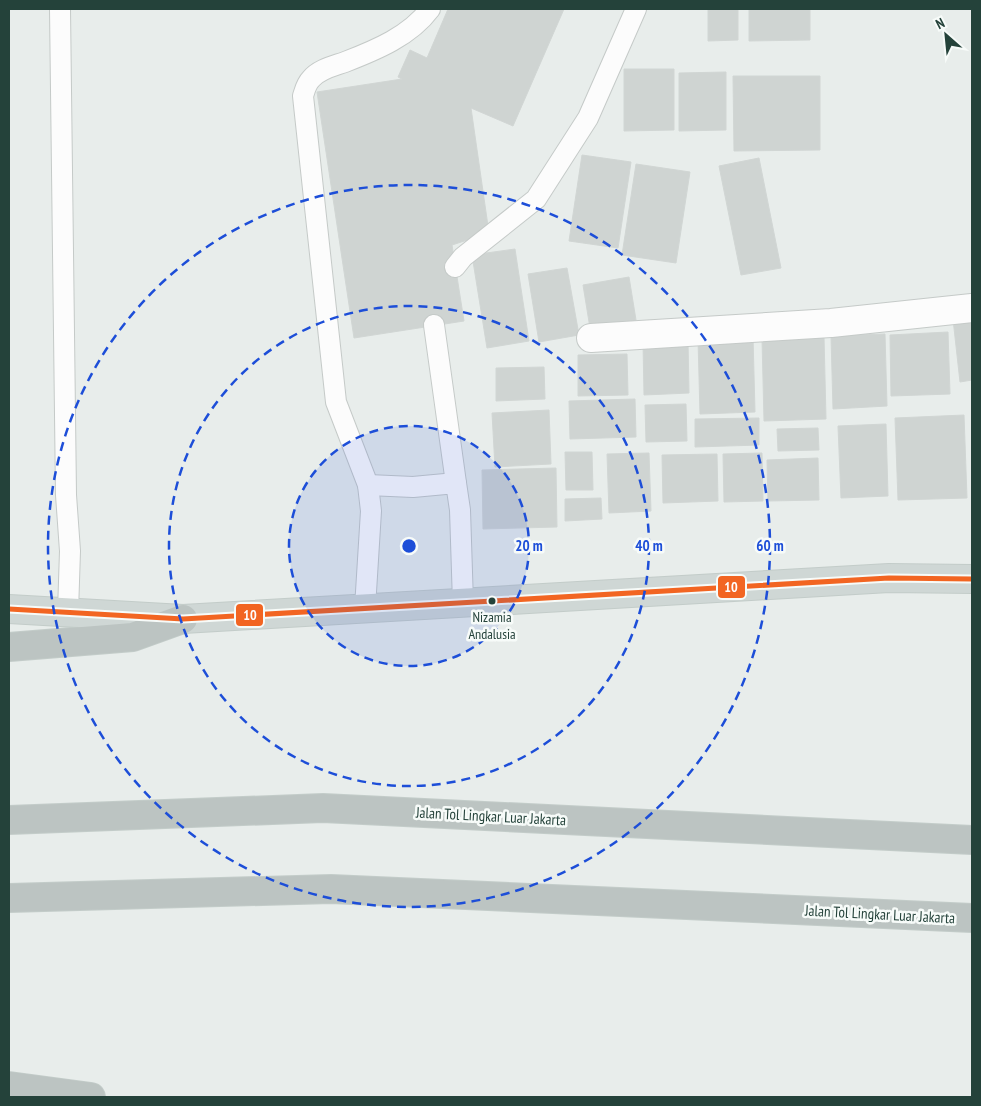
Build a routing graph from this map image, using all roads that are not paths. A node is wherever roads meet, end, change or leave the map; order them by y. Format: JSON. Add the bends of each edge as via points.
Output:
{"nodes":[{"id":1,"x":60,"y":9,"type":"edge"},
{"id":2,"x":430,"y":9,"type":"edge"},
{"id":3,"x":636,"y":9,"type":"edge"},
{"id":4,"x":455,"y":267,"type":"dead end"},
{"id":5,"x":972,"y":308,"type":"edge"},
{"id":6,"x":434,"y":325,"type":"dead end"},
{"id":7,"x":591,"y":338,"type":"dead end"},
{"id":8,"x":456,"y":483,"type":"junction"},
{"id":9,"x":368,"y":485,"type":"junction"},
{"id":10,"x":972,"y":579,"type":"edge"},
{"id":11,"x":463,"y":603,"type":"junction"},
{"id":12,"x":365,"y":608,"type":"junction"},
{"id":13,"x":9,"y":609,"type":"edge"},
{"id":14,"x":68,"y":612,"type":"junction"},
{"id":15,"x":183,"y":620,"type":"junction"},
{"id":16,"x":9,"y":647,"type":"edge"},
{"id":17,"x":9,"y":820,"type":"edge"},
{"id":18,"x":972,"y":840,"type":"edge"},
{"id":19,"x":9,"y":898,"type":"edge"},
{"id":20,"x":972,"y":918,"type":"edge"},
{"id":21,"x":9,"y":1086,"type":"edge"},
{"id":22,"x":91,"y":1097,"type":"edge"}],
"edges":[{"from":1,"to":14,"type":"lane","via":[[66,495],[70,551]]},
{"from":2,"to":9,"type":"lane","via":[[413,26],[380,48],[320,72],[308,83],[303,96],[336,402]]},
{"from":3,"to":4,"type":"lane","via":[[588,118],[536,199],[463,257]]},
{"from":5,"to":7,"type":"street","via":[[831,323]]},
{"from":6,"to":8,"type":"lane"},
{"from":8,"to":9,"type":"lane","via":[[413,487]]},
{"from":8,"to":11,"type":"lane"},
{"from":9,"to":12,"type":"lane","via":[[372,511]]},
{"from":10,"to":11,"type":"main road","via":[[889,578]]},
{"from":11,"to":12,"type":"main road"},
{"from":12,"to":15,"type":"main road"},
{"from":13,"to":14,"type":"main road"},
{"from":14,"to":15,"type":"main road"},
{"from":15,"to":16,"type":"highway","via":[[133,636]]},
{"from":17,"to":18,"type":"highway","name":"Jalan Tol Lingkar Luar Jakarta","via":[[323,808]]},
{"from":19,"to":20,"type":"highway","name":"Jalan Tol Lingkar Luar Jakarta","via":[[331,888]]},
{"from":21,"to":22,"type":"highway"}]}
